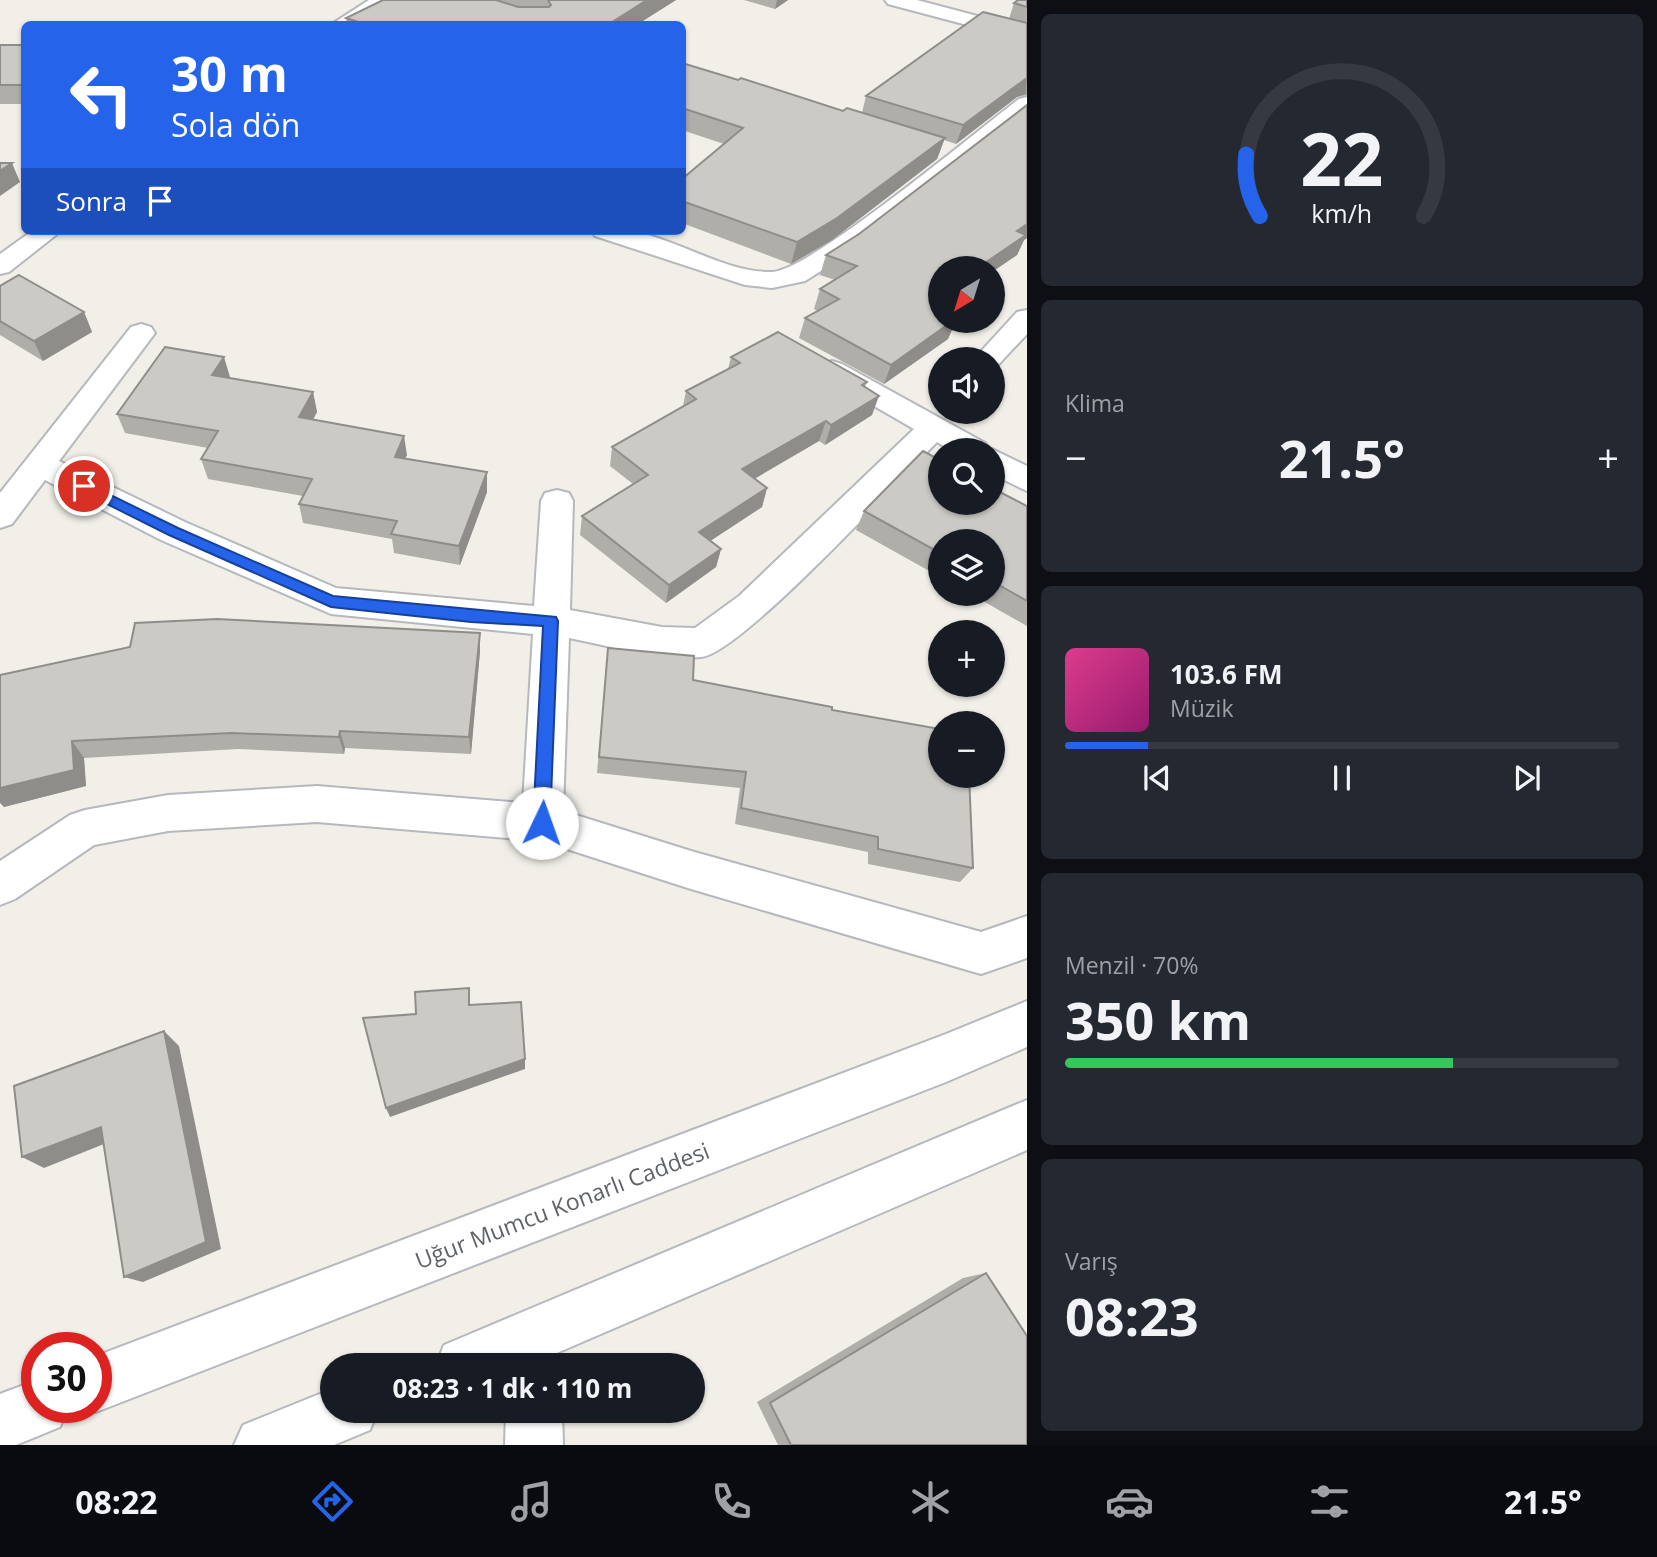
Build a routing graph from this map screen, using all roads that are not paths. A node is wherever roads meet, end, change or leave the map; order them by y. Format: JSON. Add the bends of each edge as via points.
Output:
{"nodes":[{"id":1,"x":383,"y":0,"type":"edge"},
{"id":2,"x":895,"y":0,"type":"edge"},
{"id":3,"x":347,"y":21,"type":"edge"},
{"id":4,"x":1027,"y":35,"type":"edge"},
{"id":5,"x":1027,"y":104,"type":"edge"},
{"id":6,"x":933,"y":147,"type":"edge"},
{"id":7,"x":959,"y":155,"type":"junction"},
{"id":8,"x":43,"y":235,"type":"edge"},
{"id":9,"x":616,"y":235,"type":"edge"},
{"id":10,"x":0,"y":266,"type":"edge"},
{"id":11,"x":1027,"y":317,"type":"edge"},
{"id":12,"x":141,"y":333,"type":"dead end"},
{"id":13,"x":999,"y":347,"type":"edge"},
{"id":14,"x":808,"y":357,"type":"edge"},
{"id":15,"x":928,"y":417,"type":"edge"},
{"id":16,"x":930,"y":424,"type":"edge"},
{"id":17,"x":939,"y":424,"type":"edge"},
{"id":18,"x":958,"y":438,"type":"edge"},
{"id":19,"x":39,"y":464,"type":"junction"},
{"id":20,"x":1005,"y":467,"type":"edge"},
{"id":21,"x":1027,"y":480,"type":"edge"},
{"id":22,"x":557,"y":501,"type":"dead end"},
{"id":23,"x":0,"y":516,"type":"edge"},
{"id":24,"x":551,"y":621,"type":"junction"},
{"id":25,"x":542,"y":823,"type":"junction"},
{"id":26,"x":0,"y":885,"type":"edge"},
{"id":27,"x":1027,"y":937,"type":"edge"},
{"id":28,"x":1027,"y":1024,"type":"edge"},
{"id":29,"x":1027,"y":1125,"type":"edge"},
{"id":30,"x":534,"y":1351,"type":"edge"},
{"id":31,"x":112,"y":1378,"type":"edge"},
{"id":32,"x":21,"y":1415,"type":"edge"},
{"id":33,"x":320,"y":1422,"type":"edge"},
{"id":34,"x":0,"y":1423,"type":"edge"},
{"id":35,"x":534,"y":1423,"type":"edge"},
{"id":36,"x":263,"y":1445,"type":"edge"},
{"id":37,"x":534,"y":1445,"type":"edge"}],
"edges":[{"from":1,"to":3,"type":"street"},
{"from":2,"to":4,"type":"street"},
{"from":5,"to":7,"type":"street"},
{"from":6,"to":7,"type":"street"},
{"from":7,"to":9,"type":"street","via":[[796,275],[772,280],[745,277]]},
{"from":8,"to":10,"type":"street"},
{"from":11,"to":13,"type":"street"},
{"from":12,"to":19,"type":"street"},
{"from":14,"to":15,"type":"street"},
{"from":16,"to":24,"type":"street","via":[[752,606],[702,643],[662,641]]},
{"from":17,"to":18,"type":"street"},
{"from":19,"to":23,"type":"street"},
{"from":19,"to":24,"type":"street","via":[[173,531],[331,601]]},
{"from":20,"to":21,"type":"street"},
{"from":22,"to":24,"type":"street"},
{"from":24,"to":25,"type":"street"},
{"from":25,"to":26,"type":"street","via":[[317,804],[168,813],[85,828]]},
{"from":25,"to":27,"type":"street","via":[[981,953]]},
{"from":28,"to":31,"type":"street","name":"Uğur Mumcu Konarlı Caddesi"},
{"from":29,"to":30,"type":"street"},
{"from":32,"to":34,"type":"street"},
{"from":33,"to":36,"type":"street"},
{"from":35,"to":37,"type":"street"}]}
